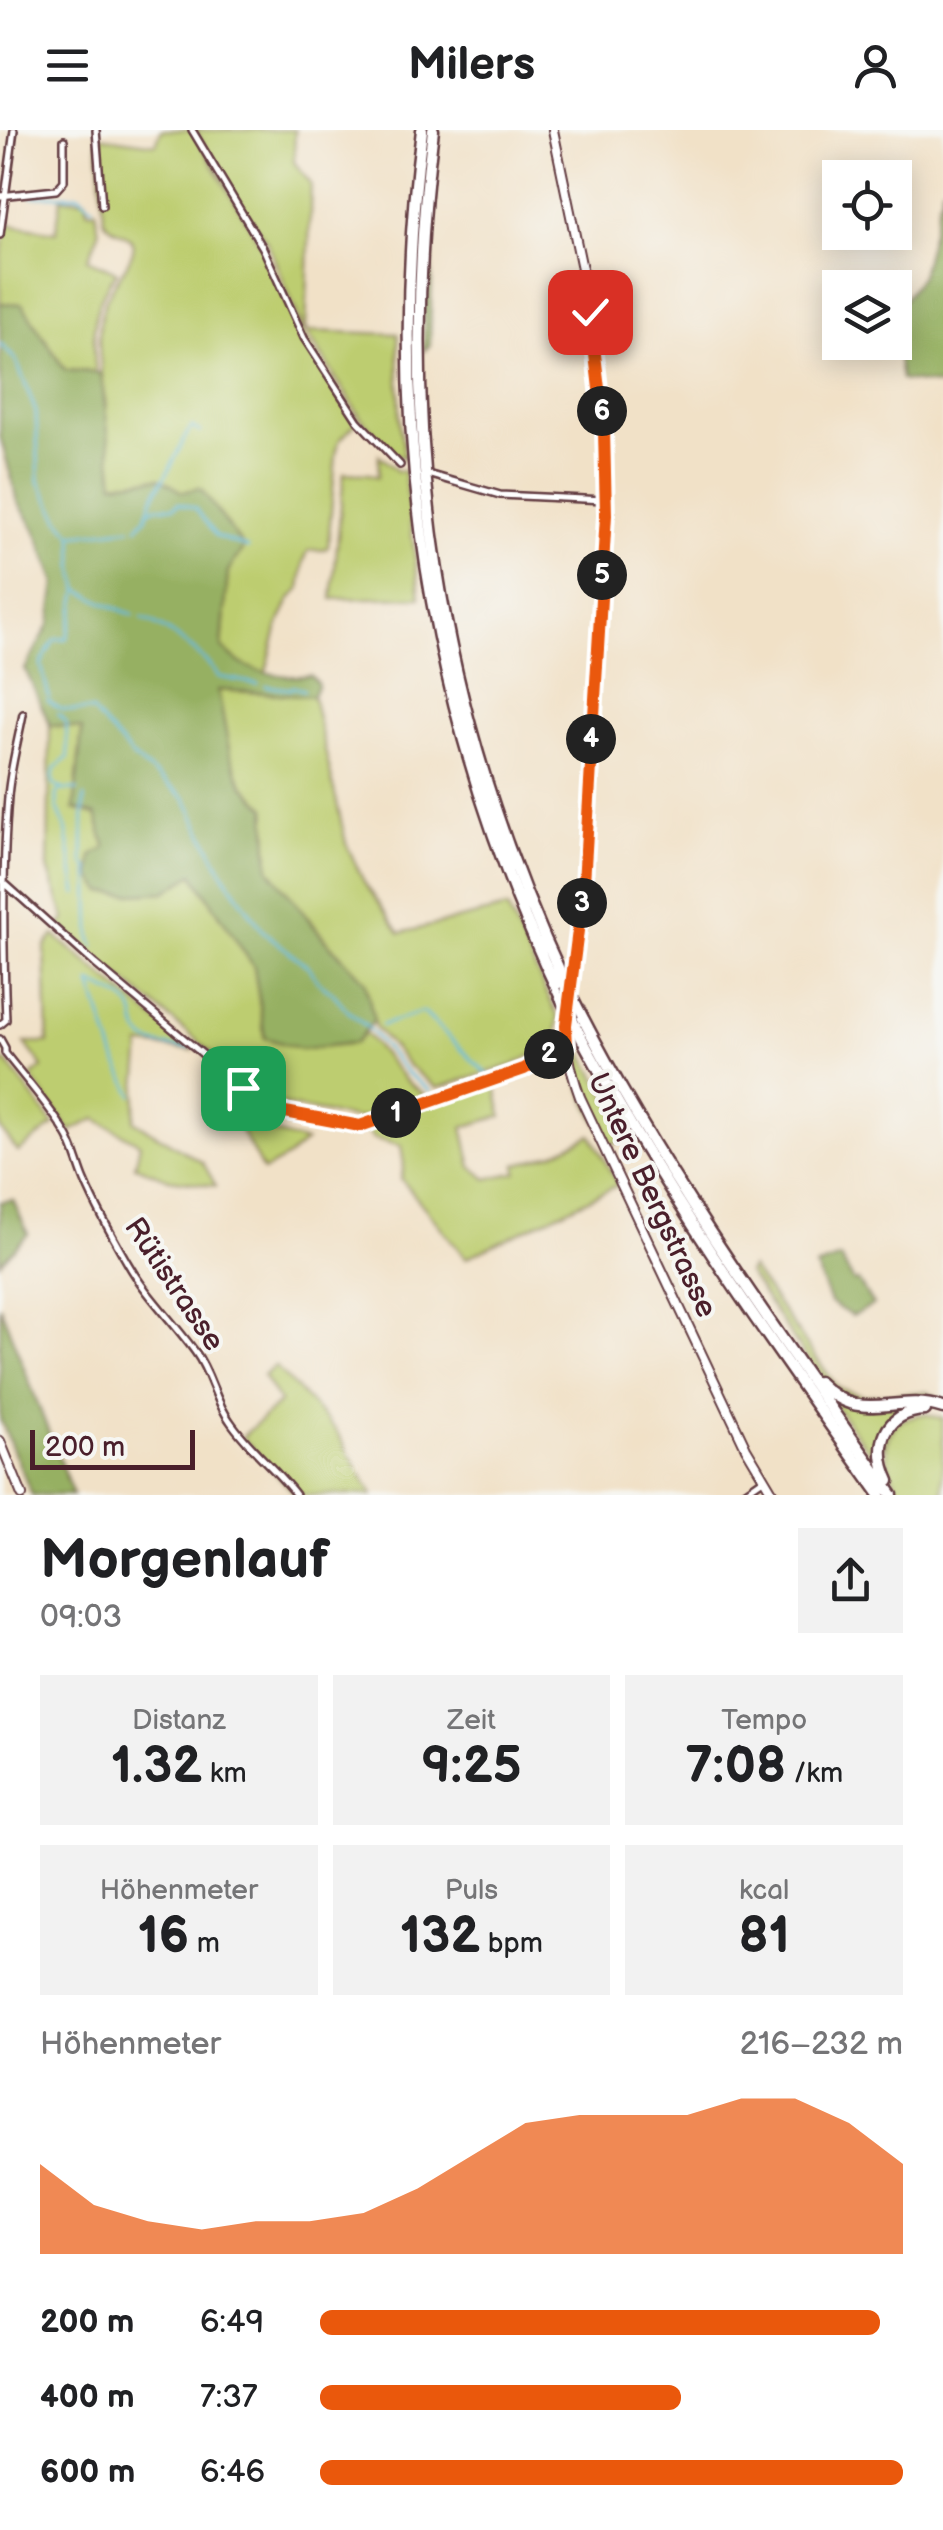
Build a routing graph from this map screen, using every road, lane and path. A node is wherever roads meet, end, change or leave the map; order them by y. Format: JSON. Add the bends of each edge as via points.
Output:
{"nodes":[{"id":1,"x":14,"y":130,"type":"edge"},
{"id":2,"x":96,"y":130,"type":"edge"},
{"id":3,"x":192,"y":130,"type":"edge"},
{"id":4,"x":422,"y":130,"type":"edge"},
{"id":5,"x":433,"y":130,"type":"edge"},
{"id":6,"x":553,"y":130,"type":"edge"},
{"id":7,"x":64,"y":140,"type":"dead end"},
{"id":8,"x":3,"y":196,"type":"edge"},
{"id":9,"x":102,"y":206,"type":"dead end"},
{"id":10,"x":0,"y":234,"type":"edge"},
{"id":11,"x":400,"y":465,"type":"dead end"},
{"id":12,"x":431,"y":475,"type":"dead end"},
{"id":13,"x":606,"y":500,"type":"junction"},
{"id":14,"x":23,"y":714,"type":"dead end"},
{"id":15,"x":2,"y":881,"type":"edge"},
{"id":16,"x":568,"y":1001,"type":"junction"},
{"id":17,"x":0,"y":1026,"type":"edge"},
{"id":18,"x":0,"y":1039,"type":"edge"},
{"id":19,"x":567,"y":1047,"type":"junction"},
{"id":20,"x":2,"y":1056,"type":"edge"},
{"id":21,"x":794,"y":1356,"type":"junction"},
{"id":22,"x":943,"y":1412,"type":"edge"},
{"id":23,"x":0,"y":1442,"type":"edge"},
{"id":24,"x":769,"y":1490,"type":"edge"},
{"id":25,"x":22,"y":1495,"type":"edge"},
{"id":26,"x":296,"y":1495,"type":"edge"},
{"id":27,"x":740,"y":1495,"type":"edge"},
{"id":28,"x":878,"y":1495,"type":"edge"},
{"id":29,"x":894,"y":1495,"type":"edge"}],
"edges":[{"from":1,"to":8,"type":"street"},
{"from":2,"to":9,"type":"street"},
{"from":3,"to":11,"type":"street","via":[[263,248],[304,338],[358,421]]},
{"from":4,"to":16,"type":"highway","via":[[408,353],[428,587],[481,802],[525,918]]},
{"from":5,"to":16,"type":"highway","bridge":true,"via":[[418,353],[436,572],[488,791]]},
{"from":6,"to":13,"type":"main road","name":"Untere Bergstrasse","via":[[590,312]]},
{"from":7,"to":8,"type":"street","via":[[64,181],[56,190]]},
{"from":8,"to":10,"type":"street"},
{"from":12,"to":13,"type":"street","via":[[500,495]]},
{"from":13,"to":19,"type":"main road","name":"Untere Bergstrasse","via":[[584,883]]},
{"from":14,"to":15,"type":"street"},
{"from":15,"to":17,"type":"street","via":[[6,1020]]},
{"from":15,"to":19,"type":"street","via":[[238,1084],[280,1111],[360,1126],[524,1069]]},
{"from":16,"to":21,"type":"highway","via":[[663,1160]]},
{"from":16,"to":28,"type":"highway","bridge":true,"via":[[572,1020],[680,1206]]},
{"from":18,"to":20,"type":"street","name":"Rütistrasse"},
{"from":19,"to":24,"type":"main road","name":"Untere Bergstrasse","via":[[580,1097]]},
{"from":20,"to":26,"type":"street","name":"Rütistrasse","via":[[64,1130],[128,1264],[208,1372],[230,1422]]},
{"from":21,"to":22,"type":"highway","via":[[848,1403],[920,1404]]},
{"from":21,"to":29,"type":"highway"},
{"from":22,"to":29,"type":"highway","via":[[915,1411],[888,1428],[882,1462]]},
{"from":23,"to":25,"type":"main road"},
{"from":24,"to":27,"type":"street"}]}
